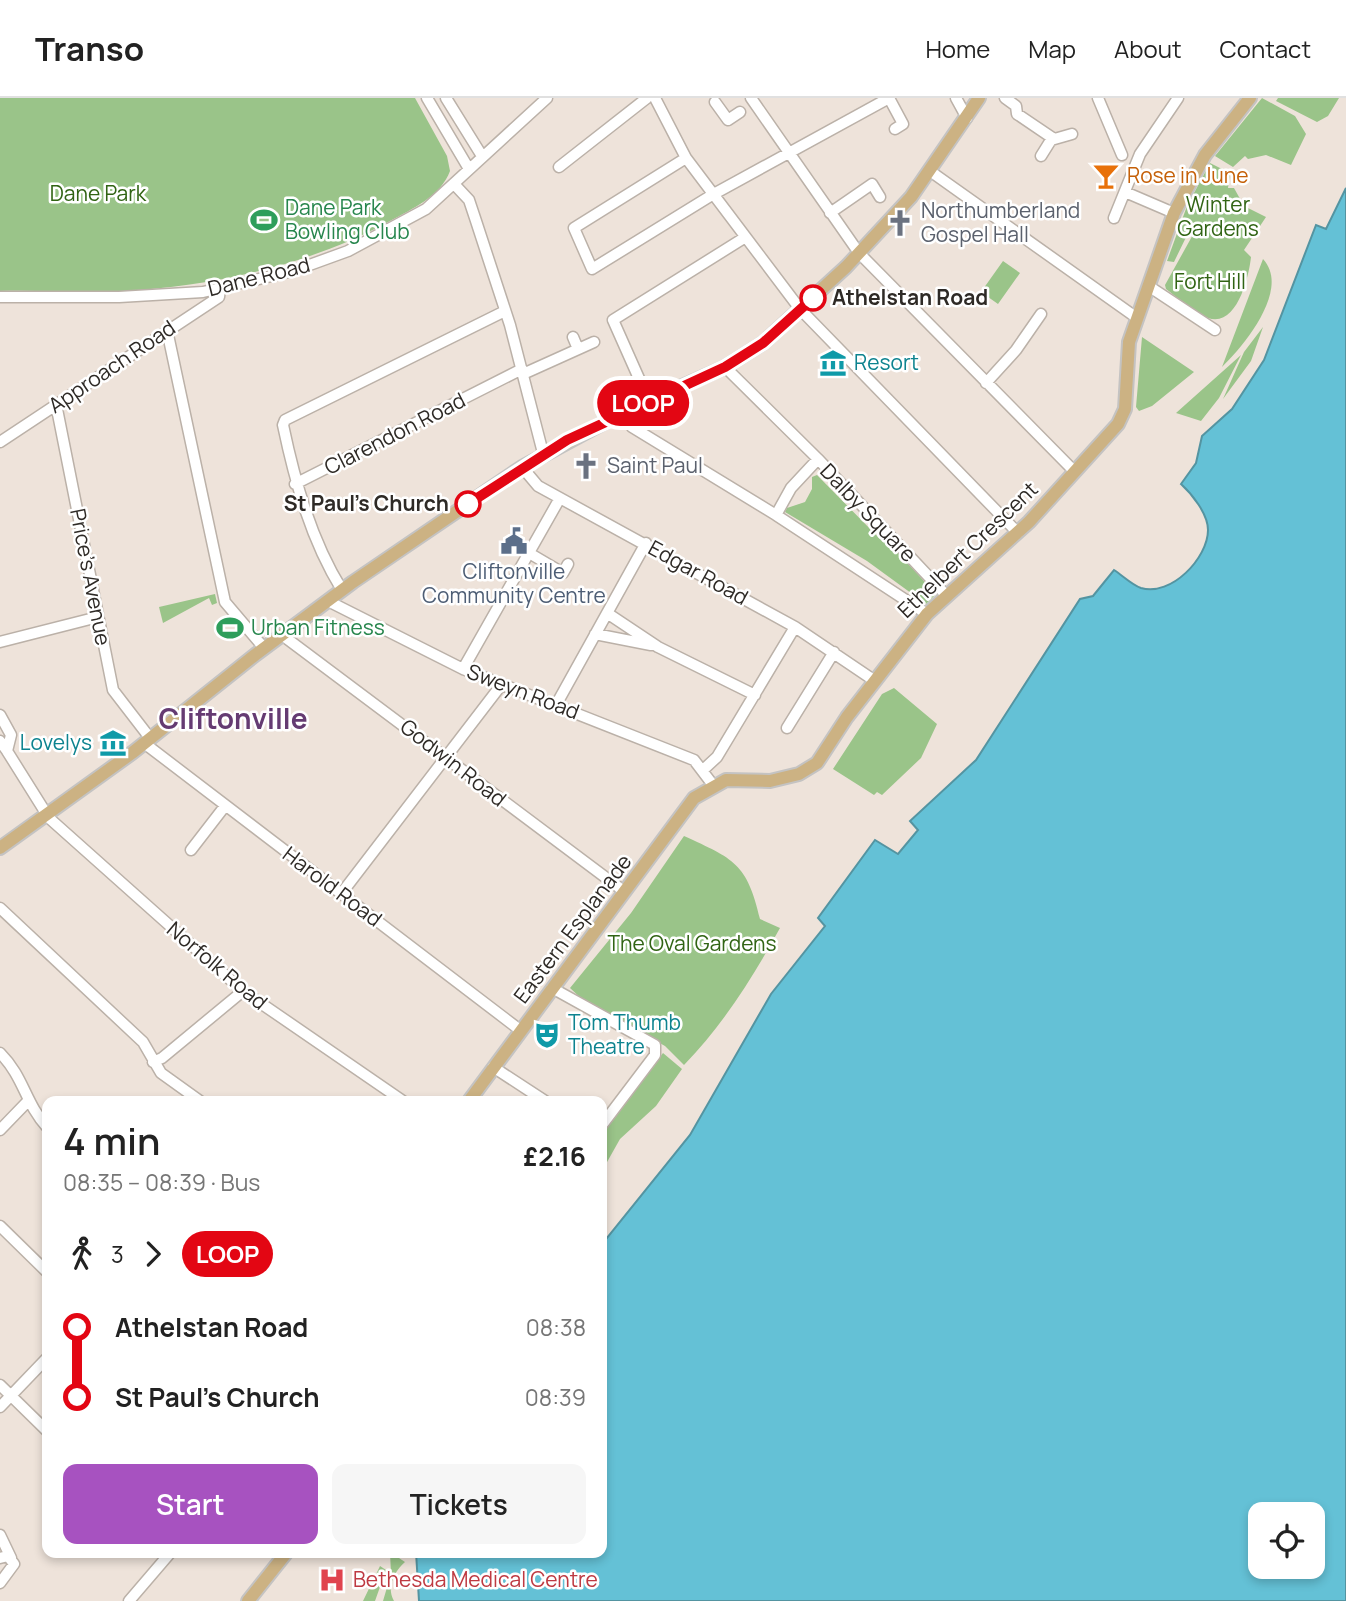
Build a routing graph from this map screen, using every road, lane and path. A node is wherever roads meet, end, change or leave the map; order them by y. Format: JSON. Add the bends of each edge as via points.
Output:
{"nodes":[{"id":1,"x":428,"y":98,"type":"edge"},
{"id":2,"x":446,"y":98,"type":"edge"},
{"id":3,"x":547,"y":98,"type":"edge"},
{"id":4,"x":647,"y":98,"type":"edge"},
{"id":5,"x":655,"y":98,"type":"edge"},
{"id":6,"x":889,"y":98,"type":"edge"},
{"id":7,"x":956,"y":98,"type":"edge"},
{"id":8,"x":979,"y":98,"type":"edge"},
{"id":9,"x":1005,"y":98,"type":"edge"},
{"id":10,"x":1098,"y":98,"type":"edge"},
{"id":11,"x":1178,"y":98,"type":"edge"},
{"id":12,"x":1250,"y":98,"type":"edge"},
{"id":13,"x":715,"y":102,"type":"dead end"},
{"id":14,"x":750,"y":103,"type":"edge"},
{"id":15,"x":967,"y":118,"type":"junction"},
{"id":16,"x":895,"y":129,"type":"dead end"},
{"id":17,"x":1072,"y":134,"type":"dead end"},
{"id":18,"x":1054,"y":139,"type":"junction"},
{"id":19,"x":787,"y":152,"type":"junction"},
{"id":20,"x":1122,"y":155,"type":"dead end"},
{"id":21,"x":482,"y":156,"type":"junction"},
{"id":22,"x":1041,"y":156,"type":"dead end"},
{"id":23,"x":686,"y":158,"type":"junction"},
{"id":24,"x":559,"y":167,"type":"dead end"},
{"id":25,"x":469,"y":169,"type":"junction"},
{"id":26,"x":930,"y":172,"type":"junction"},
{"id":27,"x":454,"y":184,"type":"junction"},
{"id":28,"x":1125,"y":192,"type":"junction"},
{"id":29,"x":712,"y":195,"type":"junction"},
{"id":30,"x":880,"y":197,"type":"dead end"},
{"id":31,"x":830,"y":213,"type":"junction"},
{"id":32,"x":1174,"y":213,"type":"junction"},
{"id":33,"x":1114,"y":218,"type":"dead end"},
{"id":34,"x":744,"y":238,"type":"junction"},
{"id":35,"x":859,"y":253,"type":"junction"},
{"id":36,"x":1150,"y":287,"type":"junction"},
{"id":37,"x":220,"y":289,"type":"junction"},
{"id":38,"x":0,"y":297,"type":"edge"},
{"id":39,"x":800,"y":309,"type":"junction"},
{"id":40,"x":505,"y":311,"type":"junction"},
{"id":41,"x":1041,"y":314,"type":"dead end"},
{"id":42,"x":1137,"y":318,"type":"junction"},
{"id":43,"x":167,"y":330,"type":"junction"},
{"id":44,"x":1215,"y":330,"type":"dead end"},
{"id":45,"x":573,"y":337,"type":"dead end"},
{"id":46,"x":594,"y":342,"type":"dead end"},
{"id":47,"x":578,"y":349,"type":"junction"},
{"id":48,"x":725,"y":367,"type":"junction"},
{"id":49,"x":523,"y":372,"type":"junction"},
{"id":50,"x":985,"y":383,"type":"junction"},
{"id":51,"x":649,"y":401,"type":"junction"},
{"id":52,"x":55,"y":404,"type":"junction"},
{"id":53,"x":622,"y":413,"type":"junction"},
{"id":54,"x":0,"y":442,"type":"edge"},
{"id":55,"x":543,"y":453,"type":"junction"},
{"id":56,"x":818,"y":459,"type":"junction"},
{"id":57,"x":522,"y":467,"type":"junction"},
{"id":58,"x":1074,"y":471,"type":"junction"},
{"id":59,"x":295,"y":484,"type":"junction"},
{"id":60,"x":560,"y":498,"type":"junction"},
{"id":61,"x":776,"y":515,"type":"junction"},
{"id":62,"x":1018,"y":533,"type":"junction"},
{"id":63,"x":646,"y":543,"type":"junction"},
{"id":64,"x":529,"y":553,"type":"junction"},
{"id":65,"x":568,"y":564,"type":"dead end"},
{"id":66,"x":342,"y":590,"type":"junction"},
{"id":67,"x":946,"y":595,"type":"junction"},
{"id":68,"x":328,"y":601,"type":"junction"},
{"id":69,"x":607,"y":613,"type":"junction"},
{"id":70,"x":927,"y":614,"type":"junction"},
{"id":71,"x":98,"y":617,"type":"junction"},
{"id":72,"x":795,"y":627,"type":"junction"},
{"id":73,"x":595,"y":634,"type":"junction"},
{"id":74,"x":282,"y":635,"type":"junction"},
{"id":75,"x":0,"y":642,"type":"edge"},
{"id":76,"x":658,"y":647,"type":"junction"},
{"id":77,"x":264,"y":648,"type":"junction"},
{"id":78,"x":834,"y":652,"type":"junction"},
{"id":79,"x":463,"y":669,"type":"junction"},
{"id":80,"x":874,"y":681,"type":"junction"},
{"id":81,"x":502,"y":684,"type":"junction"},
{"id":82,"x":755,"y":695,"type":"junction"},
{"id":83,"x":556,"y":705,"type":"junction"},
{"id":84,"x":0,"y":715,"type":"edge"},
{"id":85,"x":788,"y":728,"type":"dead end"},
{"id":86,"x":0,"y":740,"type":"edge"},
{"id":87,"x":147,"y":740,"type":"junction"},
{"id":88,"x":7,"y":751,"type":"junction"},
{"id":89,"x":446,"y":757,"type":"junction"},
{"id":90,"x":704,"y":769,"type":"junction"},
{"id":91,"x":713,"y":785,"type":"junction"},
{"id":92,"x":225,"y":806,"type":"junction"},
{"id":93,"x":46,"y":813,"type":"junction"},
{"id":94,"x":0,"y":848,"type":"edge"},
{"id":95,"x":191,"y":850,"type":"dead end"},
{"id":96,"x":625,"y":892,"type":"junction"},
{"id":97,"x":341,"y":894,"type":"junction"},
{"id":98,"x":0,"y":908,"type":"edge"},
{"id":99,"x":552,"y":988,"type":"junction"},
{"id":100,"x":243,"y":991,"type":"junction"},
{"id":101,"x":520,"y":1030,"type":"junction"},
{"id":102,"x":0,"y":1053,"type":"edge"},
{"id":103,"x":153,"y":1062,"type":"junction"},
{"id":104,"x":493,"y":1067,"type":"junction"},
{"id":105,"x":193,"y":1096,"type":"edge"},
{"id":106,"x":396,"y":1096,"type":"edge"},
{"id":107,"x":472,"y":1096,"type":"edge"},
{"id":108,"x":537,"y":1096,"type":"edge"},
{"id":109,"x":29,"y":1100,"type":"junction"},
{"id":110,"x":607,"y":1118,"type":"edge"},
{"id":111,"x":42,"y":1120,"type":"edge"},
{"id":112,"x":0,"y":1130,"type":"edge"},
{"id":113,"x":0,"y":1226,"type":"edge"},
{"id":114,"x":42,"y":1267,"type":"edge"},
{"id":115,"x":42,"y":1363,"type":"edge"},
{"id":116,"x":0,"y":1385,"type":"edge"},
{"id":117,"x":11,"y":1396,"type":"junction"},
{"id":118,"x":0,"y":1407,"type":"edge"},
{"id":119,"x":42,"y":1426,"type":"edge"},
{"id":120,"x":0,"y":1535,"type":"edge"},
{"id":121,"x":6,"y":1558,"type":"edge"},
{"id":122,"x":166,"y":1558,"type":"edge"},
{"id":123,"x":282,"y":1558,"type":"edge"},
{"id":124,"x":0,"y":1583,"type":"edge"},
{"id":125,"x":129,"y":1601,"type":"edge"},
{"id":126,"x":248,"y":1601,"type":"edge"}],
"edges":[{"from":1,"to":25,"type":"street"},
{"from":2,"to":21,"type":"street"},
{"from":3,"to":21,"type":"street","name":"Dane Road"},
{"from":4,"to":24,"type":"street"},
{"from":5,"to":23,"type":"street"},
{"from":6,"to":16,"type":"street","via":[[903,124]]},
{"from":6,"to":19,"type":"street"},
{"from":7,"to":15,"type":"street"},
{"from":8,"to":15,"type":"main road"},
{"from":9,"to":18,"type":"street","via":[[1016,106],[1017,114]]},
{"from":10,"to":20,"type":"street"},
{"from":11,"to":28,"type":"street","via":[[1140,154]]},
{"from":12,"to":32,"type":"main road","name":"Ethelbert Crescent","via":[[1205,155]]},
{"from":13,"to":14,"type":"street","via":[[728,120]]},
{"from":14,"to":19,"type":"street"},
{"from":15,"to":26,"type":"main road"},
{"from":17,"to":18,"type":"street"},
{"from":18,"to":22,"type":"street"},
{"from":19,"to":29,"type":"street"},
{"from":19,"to":31,"type":"street"},
{"from":21,"to":25,"type":"street","name":"Dane Road"},
{"from":23,"to":29,"type":"street"},
{"from":23,"to":29,"type":"street","via":[[574,228],[592,269]]},
{"from":25,"to":27,"type":"street","name":"Dane Road"},
{"from":26,"to":35,"type":"main road"},
{"from":26,"to":42,"type":"street"},
{"from":27,"to":37,"type":"street","name":"Dane Road","via":[[426,209],[348,251],[275,277]]},
{"from":27,"to":40,"type":"street","via":[[469,200]]},
{"from":28,"to":32,"type":"street"},
{"from":28,"to":33,"type":"street"},
{"from":29,"to":34,"type":"street"},
{"from":30,"to":31,"type":"street","via":[[872,184]]},
{"from":31,"to":35,"type":"street"},
{"from":32,"to":36,"type":"main road","name":"Ethelbert Crescent"},
{"from":34,"to":39,"type":"street"},
{"from":34,"to":51,"type":"street","via":[[613,320]]},
{"from":35,"to":39,"type":"main road"},
{"from":35,"to":50,"type":"street"},
{"from":36,"to":42,"type":"main road","name":"Ethelbert Crescent"},
{"from":36,"to":44,"type":"street"},
{"from":37,"to":38,"type":"street","name":"Dane Road","via":[[119,297]]},
{"from":37,"to":43,"type":"street","name":"Approach Road","via":[[219,297]]},
{"from":39,"to":48,"type":"main road","via":[[763,343]]},
{"from":39,"to":62,"type":"street"},
{"from":40,"to":49,"type":"street"},
{"from":40,"to":59,"type":"street","via":[[289,415],[283,425]]},
{"from":41,"to":50,"type":"street"},
{"from":42,"to":58,"type":"main road","name":"Ethelbert Crescent","via":[[1129,342],[1124,413]]},
{"from":43,"to":52,"type":"street","name":"Approach Road"},
{"from":43,"to":77,"type":"street","via":[[225,602]]},
{"from":45,"to":47,"type":"street"},
{"from":46,"to":47,"type":"street","name":"Clarendon Road"},
{"from":47,"to":49,"type":"street","name":"Clarendon Road"},
{"from":48,"to":51,"type":"main road"},
{"from":48,"to":56,"type":"street"},
{"from":49,"to":55,"type":"street"},
{"from":49,"to":59,"type":"street","name":"Clarendon Road"},
{"from":50,"to":58,"type":"street"},
{"from":51,"to":53,"type":"main road"},
{"from":52,"to":54,"type":"street","name":"Approach Road"},
{"from":52,"to":71,"type":"street","name":"Price's Avenue"},
{"from":53,"to":55,"type":"main road"},
{"from":53,"to":61,"type":"street","via":[[632,427]]},
{"from":55,"to":57,"type":"main road"},
{"from":56,"to":61,"type":"street","name":"Dalby Square","via":[[791,488]]},
{"from":56,"to":67,"type":"street","name":"Dalby Square"},
{"from":57,"to":60,"type":"street","name":"Edgar Road","via":[[538,485]]},
{"from":57,"to":66,"type":"main road"},
{"from":58,"to":62,"type":"main road","name":"Ethelbert Crescent"},
{"from":59,"to":66,"type":"street"},
{"from":60,"to":63,"type":"street","name":"Edgar Road"},
{"from":60,"to":64,"type":"street"},
{"from":61,"to":70,"type":"street","name":"Dalby Square"},
{"from":62,"to":67,"type":"main road","name":"Ethelbert Crescent"},
{"from":63,"to":69,"type":"street"},
{"from":63,"to":72,"type":"street","name":"Edgar Road"},
{"from":64,"to":65,"type":"street","via":[[563,573]]},
{"from":64,"to":79,"type":"street"},
{"from":66,"to":68,"type":"main road"},
{"from":67,"to":70,"type":"main road","name":"Ethelbert Crescent"},
{"from":68,"to":74,"type":"main road"},
{"from":68,"to":79,"type":"street","name":"Sweyn Road"},
{"from":69,"to":73,"type":"street"},
{"from":69,"to":76,"type":"street"},
{"from":70,"to":80,"type":"main road","name":"Ethelbert Crescent"},
{"from":71,"to":75,"type":"street"},
{"from":71,"to":87,"type":"street","name":"Price's Avenue","via":[[113,690]]},
{"from":72,"to":78,"type":"street","name":"Edgar Road"},
{"from":72,"to":82,"type":"street"},
{"from":73,"to":76,"type":"street"},
{"from":73,"to":83,"type":"street"},
{"from":74,"to":77,"type":"main road"},
{"from":74,"to":89,"type":"street","name":"Godwin Road"},
{"from":76,"to":82,"type":"street"},
{"from":77,"to":87,"type":"main road"},
{"from":78,"to":80,"type":"street","name":"Edgar Road"},
{"from":78,"to":85,"type":"street"},
{"from":79,"to":81,"type":"street","name":"Sweyn Road"},
{"from":80,"to":91,"type":"main road","name":"Ethelbert Crescent","via":[[824,756],[810,769],[764,781],[734,779]]},
{"from":81,"to":83,"type":"street","name":"Sweyn Road"},
{"from":81,"to":89,"type":"street"},
{"from":82,"to":90,"type":"street","via":[[717,757]]},
{"from":83,"to":90,"type":"street","name":"Sweyn Road","via":[[694,760]]},
{"from":84,"to":88,"type":"street","via":[[11,734]]},
{"from":86,"to":88,"type":"street","name":"Norfolk Road"},
{"from":87,"to":92,"type":"street","name":"Harold Road"},
{"from":87,"to":93,"type":"main road"},
{"from":88,"to":93,"type":"street","name":"Norfolk Road"},
{"from":89,"to":96,"type":"street","name":"Godwin Road"},
{"from":89,"to":97,"type":"street"},
{"from":90,"to":91,"type":"street"},
{"from":91,"to":96,"type":"main road","name":"Eastern Esplanade","via":[[694,798]]},
{"from":92,"to":95,"type":"street"},
{"from":92,"to":97,"type":"street","name":"Harold Road"},
{"from":93,"to":94,"type":"main road"},
{"from":93,"to":100,"type":"street","name":"Norfolk Road"},
{"from":96,"to":99,"type":"main road","name":"Eastern Esplanade"},
{"from":97,"to":101,"type":"street","name":"Harold Road"},
{"from":98,"to":103,"type":"street","via":[[143,1041]]},
{"from":99,"to":101,"type":"main road","name":"Eastern Esplanade"},
{"from":99,"to":110,"type":"street","via":[[655,1045],[655,1055]]},
{"from":100,"to":103,"type":"street"},
{"from":100,"to":106,"type":"street","name":"Norfolk Road"},
{"from":101,"to":104,"type":"main road","name":"Eastern Esplanade"},
{"from":102,"to":109,"type":"street","via":[[19,1074]]},
{"from":103,"to":105,"type":"street"},
{"from":104,"to":107,"type":"main road","name":"Eastern Esplanade"},
{"from":104,"to":108,"type":"street"},
{"from":109,"to":111,"type":"street"},
{"from":109,"to":112,"type":"street"},
{"from":113,"to":114,"type":"street"},
{"from":115,"to":117,"type":"street"},
{"from":116,"to":117,"type":"street"},
{"from":117,"to":118,"type":"street"},
{"from":117,"to":119,"type":"street"},
{"from":120,"to":121,"type":"street"},
{"from":121,"to":124,"type":"street","via":[[13,1567]]},
{"from":122,"to":125,"type":"street"},
{"from":123,"to":126,"type":"main road"}]}
